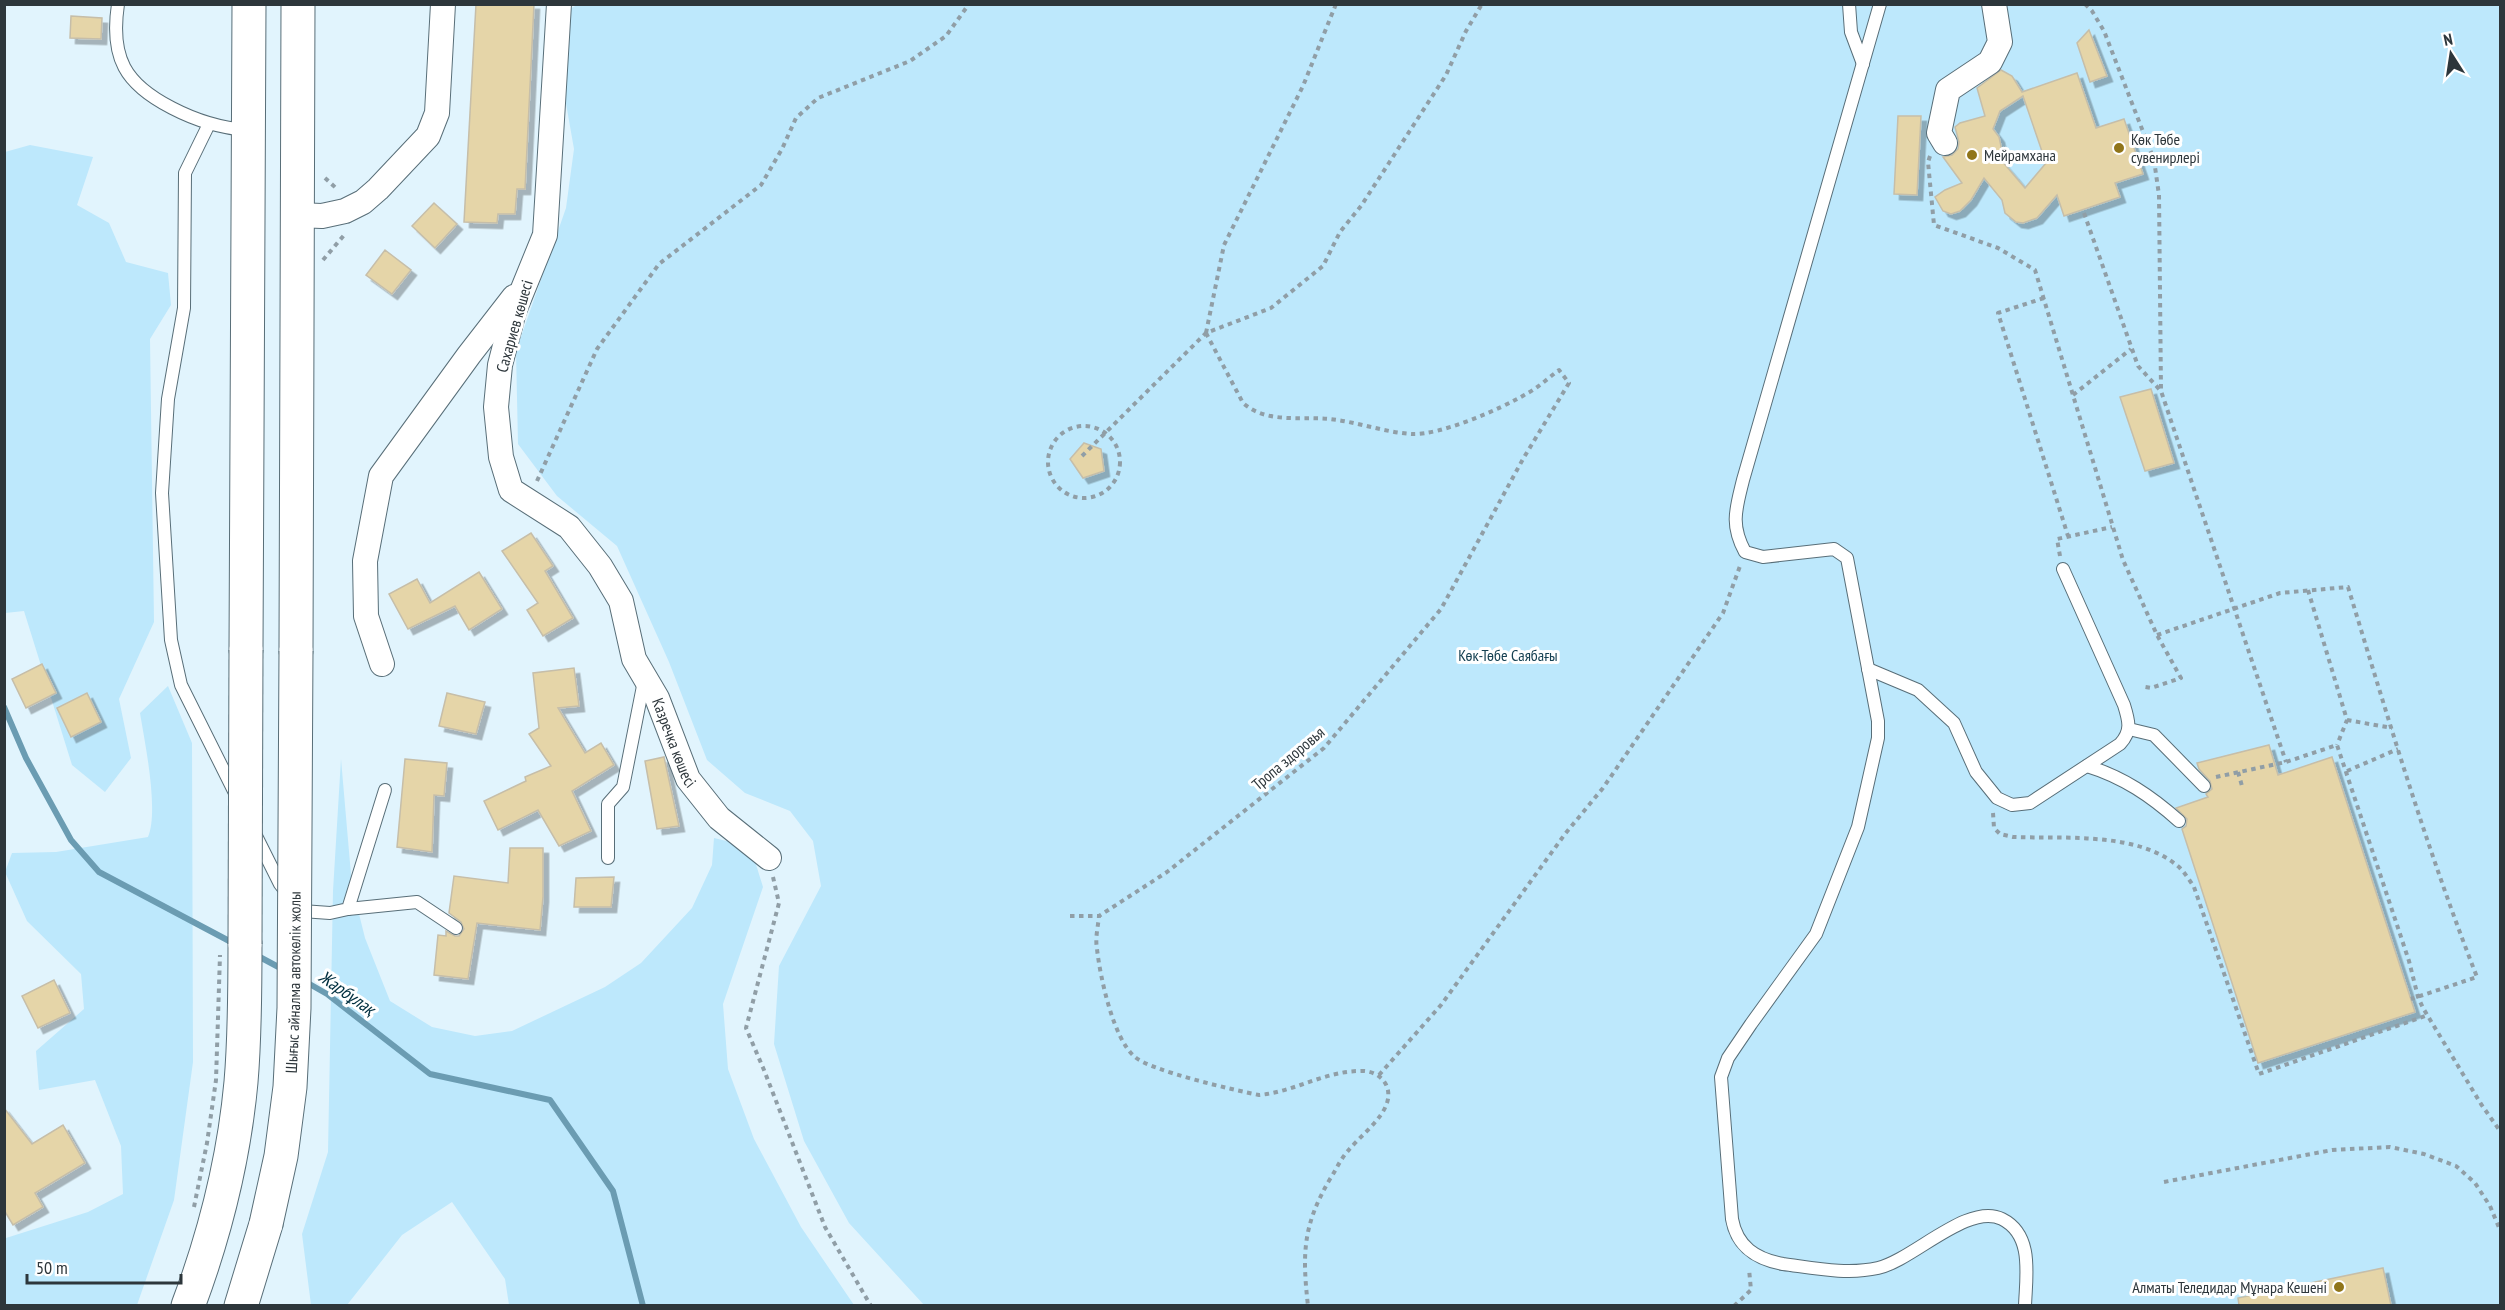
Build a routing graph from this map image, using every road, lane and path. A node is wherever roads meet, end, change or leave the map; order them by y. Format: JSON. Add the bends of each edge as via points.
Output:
{"nodes":[{"id":1,"x":118,"y":4,"type":"edge"},
{"id":2,"x":249,"y":4,"type":"edge"},
{"id":3,"x":298,"y":4,"type":"edge"},
{"id":4,"x":443,"y":4,"type":"edge"},
{"id":5,"x":559,"y":4,"type":"edge"},
{"id":6,"x":969,"y":4,"type":"edge"},
{"id":7,"x":1336,"y":4,"type":"edge"},
{"id":8,"x":1482,"y":4,"type":"edge"},
{"id":9,"x":1849,"y":4,"type":"edge"},
{"id":10,"x":1880,"y":4,"type":"edge"},
{"id":11,"x":1994,"y":4,"type":"edge"},
{"id":12,"x":2085,"y":4,"type":"edge"},
{"id":13,"x":1863,"y":64,"type":"junction"},
{"id":14,"x":208,"y":124,"type":"junction"},
{"id":15,"x":248,"y":130,"type":"junction"},
{"id":16,"x":1942,"y":138,"type":"joint"},
{"id":17,"x":2084,"y":213,"type":"dead end"},
{"id":18,"x":297,"y":216,"type":"junction"},
{"id":19,"x":525,"y":284,"type":"junction"},
{"id":20,"x":2043,"y":298,"type":"junction"},
{"id":21,"x":1206,"y":333,"type":"junction"},
{"id":22,"x":2131,"y":349,"type":"junction"},
{"id":23,"x":2161,"y":390,"type":"junction"},
{"id":24,"x":2073,"y":395,"type":"junction"},
{"id":25,"x":1105,"y":432,"type":"junction"},
{"id":26,"x":1082,"y":456,"type":"dead end"},
{"id":27,"x":528,"y":501,"type":"junction"},
{"id":28,"x":2112,"y":526,"type":"junction"},
{"id":29,"x":2068,"y":536,"type":"junction"},
{"id":30,"x":1745,"y":552,"type":"junction"},
{"id":31,"x":2063,"y":569,"type":"joint"},
{"id":32,"x":2308,"y":590,"type":"junction"},
{"id":33,"x":621,"y":601,"type":"joint"},
{"id":34,"x":2235,"y":607,"type":"junction"},
{"id":35,"x":2157,"y":635,"type":"junction"},
{"id":36,"x":382,"y":664,"type":"dead end"},
{"id":37,"x":1868,"y":669,"type":"junction"},
{"id":38,"x":644,"y":677,"type":"junction"},
{"id":39,"x":2145,"y":687,"type":"dead end"},
{"id":40,"x":2347,"y":720,"type":"junction"},
{"id":41,"x":2392,"y":728,"type":"junction"},
{"id":42,"x":2129,"y":729,"type":"junction"},
{"id":43,"x":2337,"y":745,"type":"junction"},
{"id":44,"x":2398,"y":749,"type":"junction"},
{"id":45,"x":2286,"y":762,"type":"junction"},
{"id":46,"x":2087,"y":766,"type":"junction"},
{"id":47,"x":2347,"y":771,"type":"junction"},
{"id":48,"x":2238,"y":772,"type":"junction"},
{"id":49,"x":2207,"y":782,"type":"joint"},
{"id":50,"x":2242,"y":786,"type":"dead end"},
{"id":51,"x":386,"y":790,"type":"dead end"},
{"id":52,"x":1997,"y":798,"type":"junction"},
{"id":53,"x":2179,"y":821,"type":"dead end"},
{"id":54,"x":608,"y":858,"type":"dead end"},
{"id":55,"x":769,"y":858,"type":"joint"},
{"id":56,"x":348,"y":909,"type":"junction"},
{"id":57,"x":1070,"y":916,"type":"dead end"},
{"id":58,"x":1099,"y":916,"type":"junction"},
{"id":59,"x":456,"y":928,"type":"dead end"},
{"id":60,"x":2418,"y":997,"type":"junction"},
{"id":61,"x":2411,"y":999,"type":"dead end"},
{"id":62,"x":2428,"y":1015,"type":"junction"},
{"id":63,"x":1379,"y":1075,"type":"junction"},
{"id":64,"x":2500,"y":1131,"type":"edge"},
{"id":65,"x":2164,"y":1182,"type":"dead end"},
{"id":66,"x":2500,"y":1230,"type":"edge"},
{"id":67,"x":1747,"y":1250,"type":"junction"},
{"id":68,"x":188,"y":1305,"type":"edge"},
{"id":69,"x":241,"y":1305,"type":"edge"},
{"id":70,"x":871,"y":1305,"type":"edge"},
{"id":71,"x":1308,"y":1305,"type":"edge"},
{"id":72,"x":1734,"y":1305,"type":"edge"},
{"id":73,"x":2025,"y":1305,"type":"edge"}],
"edges":[{"from":1,"to":14,"type":"lane","via":[[115,25],[120,60],[132,81],[149,97]]},
{"from":2,"to":15,"type":"main road"},
{"from":3,"to":18,"type":"main road","name":"Шығыс айналма автокөлік жолы"},
{"from":4,"to":18,"type":"street","via":[[436,113],[428,136],[363,202],[345,211]]},
{"from":5,"to":19,"type":"street","name":"Сахариев көшесі","via":[[545,236]]},
{"from":6,"to":27,"type":"path","via":[[946,36],[910,61],[818,98],[796,118],[761,185],[659,264],[597,349]]},
{"from":7,"to":21,"type":"path","via":[[1303,86],[1224,245]]},
{"from":8,"to":21,"type":"path","via":[[1446,75],[1362,206],[1340,232],[1323,266],[1271,308]]},
{"from":9,"to":13,"type":"lane","via":[[1851,32]]},
{"from":10,"to":13,"type":"lane"},
{"from":11,"to":16,"type":"street","via":[[2000,42],[1990,62],[1948,90]]},
{"from":12,"to":23,"type":"path","via":[[2104,31],[2154,160],[2159,195]]},
{"from":13,"to":30,"type":"lane","via":[[1736,508],[1736,535]]},
{"from":14,"to":15,"type":"lane"},
{"from":14,"to":56,"type":"lane","via":[[186,172],[184,308],[168,399],[162,493],[171,640],[181,685],[280,884],[302,911],[330,913]]},
{"from":15,"to":68,"type":"main road","bridge":true,"via":[[242,1061],[232,1148],[218,1213]]},
{"from":16,"to":20,"type":"path","via":[[1928,162],[1934,225],[1998,248],[2035,270]]},
{"from":17,"to":22,"type":"path"},
{"from":18,"to":69,"type":"main road","name":"Шығыс айналма автокөлік жолы","bridge":true,"via":[[294,1008],[281,1156],[266,1224]]},
{"from":19,"to":27,"type":"street","name":"Сахариев көшесі","via":[[500,365],[496,407],[501,457],[511,490]]},
{"from":19,"to":36,"type":"street","via":[[381,476],[365,561],[366,616]]},
{"from":20,"to":24,"type":"path"},
{"from":20,"to":29,"type":"path","via":[[1998,313]]},
{"from":21,"to":25,"type":"path"},
{"from":21,"to":58,"type":"path","name":"Тропа здоровья","via":[[1243,403],[1251,410],[1274,417],[1332,419],[1412,434],[1435,432],[1526,394],[1559,370],[1569,383],[1441,609],[1324,748],[1167,872]]},
{"from":22,"to":23,"type":"path","via":[[2138,366]]},
{"from":22,"to":24,"type":"path"},
{"from":23,"to":34,"type":"path"},
{"from":24,"to":28,"type":"path"},
{"from":25,"to":25,"type":"path","via":[[1094,426],[1068,429],[1050,448],[1050,473],[1066,493],[1090,498],[1101,494],[1118,476],[1119,452]]},
{"from":25,"to":26,"type":"path"},
{"from":27,"to":33,"type":"street","name":"Сахариев көшесі","via":[[569,528],[600,566]]},
{"from":28,"to":29,"type":"path"},
{"from":28,"to":35,"type":"path","via":[[2122,560]]},
{"from":29,"to":31,"type":"path","via":[[2056,539]]},
{"from":30,"to":37,"type":"lane","via":[[1763,557],[1834,549],[1847,558]]},
{"from":30,"to":63,"type":"path","via":[[1723,613],[1603,788],[1441,1005]]},
{"from":31,"to":42,"type":"lane","via":[[2124,705]]},
{"from":32,"to":34,"type":"path","via":[[2280,593]]},
{"from":32,"to":40,"type":"path"},
{"from":32,"to":41,"type":"path","via":[[2348,587]]},
{"from":33,"to":38,"type":"street","name":"Казречка көшесі","via":[[634,659]]},
{"from":34,"to":35,"type":"path"},
{"from":34,"to":45,"type":"path"},
{"from":35,"to":39,"type":"path","via":[[2181,678]]},
{"from":37,"to":52,"type":"lane","via":[[1918,690],[1954,723],[1976,772]]},
{"from":37,"to":67,"type":"lane","via":[[1878,738],[1858,827],[1816,934],[1728,1058],[1721,1077],[1732,1219],[1735,1233]]},
{"from":38,"to":54,"type":"lane","via":[[623,787],[608,804]]},
{"from":38,"to":55,"type":"street","name":"Казречка көшесі","via":[[657,698],[688,779],[699,797]]},
{"from":40,"to":41,"type":"path"},
{"from":40,"to":43,"type":"path"},
{"from":41,"to":44,"type":"path"},
{"from":42,"to":46,"type":"lane","via":[[2120,744]]},
{"from":42,"to":49,"type":"lane","via":[[2154,735]]},
{"from":43,"to":45,"type":"path"},
{"from":43,"to":47,"type":"path"},
{"from":44,"to":47,"type":"path"},
{"from":44,"to":60,"type":"path","via":[[2477,977]]},
{"from":45,"to":48,"type":"path"},
{"from":46,"to":52,"type":"lane","via":[[2030,802],[2012,805]]},
{"from":46,"to":53,"type":"lane","via":[[2110,773],[2153,797]]},
{"from":47,"to":60,"type":"path"},
{"from":48,"to":49,"type":"path"},
{"from":48,"to":50,"type":"path"},
{"from":51,"to":56,"type":"lane"},
{"from":52,"to":62,"type":"path","via":[[1992,819],[2000,834],[2138,845],[2180,869],[2194,887],[2259,1074]]},
{"from":55,"to":70,"type":"path","via":[[779,903],[746,1028],[825,1227]]},
{"from":56,"to":59,"type":"lane","via":[[417,902]]},
{"from":57,"to":58,"type":"path"},
{"from":58,"to":63,"type":"path","via":[[1096,946],[1103,984],[1118,1028],[1134,1056],[1151,1066],[1259,1095],[1338,1073],[1360,1071]]},
{"from":60,"to":61,"type":"path"},
{"from":60,"to":62,"type":"path"},
{"from":62,"to":64,"type":"path"},
{"from":63,"to":71,"type":"path","via":[[1389,1092],[1387,1104],[1346,1153],[1311,1216],[1304,1254]]},
{"from":65,"to":66,"type":"path","via":[[2332,1150],[2390,1147],[2456,1166],[2475,1183]]},
{"from":67,"to":72,"type":"path","via":[[1751,1290]]},
{"from":67,"to":73,"type":"lane","via":[[1770,1262],[1859,1271],[1899,1261],[1978,1216],[1995,1216],[2017,1230],[2023,1239]]}]}
